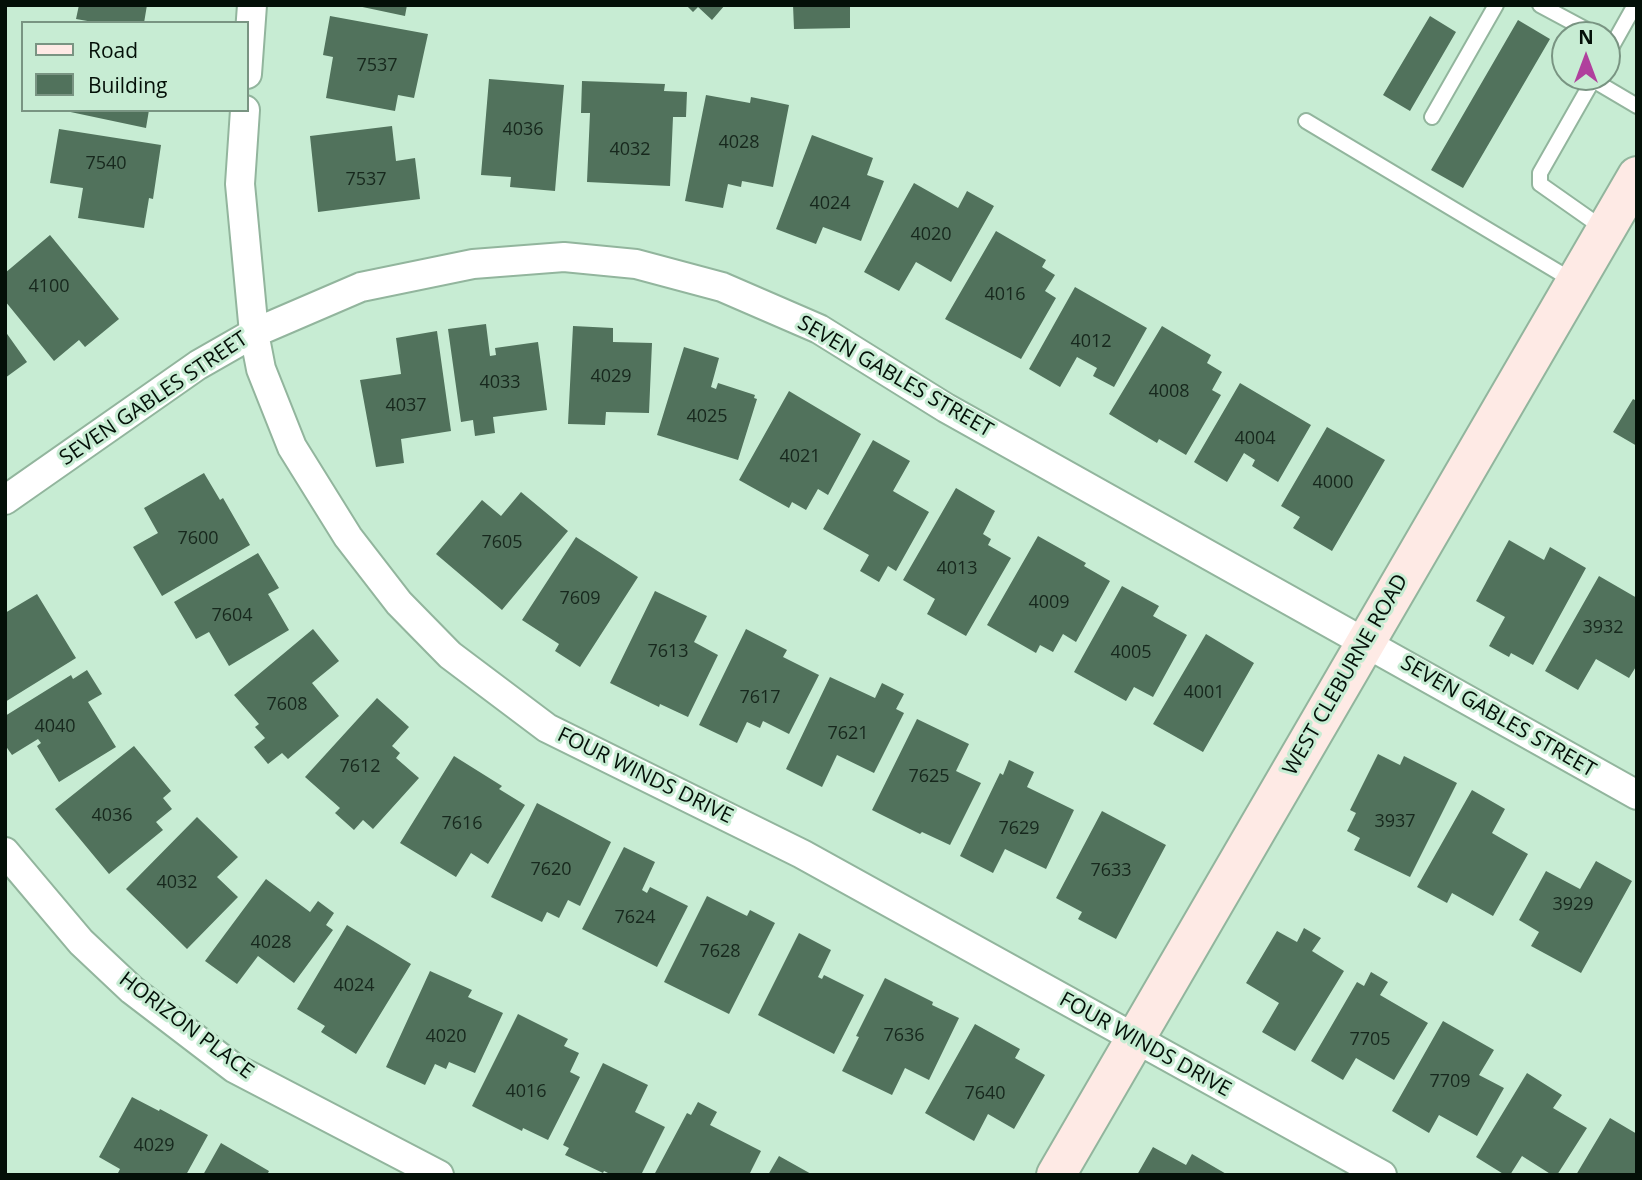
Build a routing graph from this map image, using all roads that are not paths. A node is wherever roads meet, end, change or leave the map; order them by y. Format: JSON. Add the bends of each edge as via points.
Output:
{"nodes":[{"id":1,"x":252,"y":5,"type":"edge"},
{"id":2,"x":1496,"y":5,"type":"edge"},
{"id":3,"x":1541,"y":5,"type":"edge"},
{"id":4,"x":1635,"y":5,"type":"edge"},
{"id":5,"x":1570,"y":21,"type":"edge"},
{"id":6,"x":1621,"y":27,"type":"edge"},
{"id":7,"x":248,"y":60,"type":"edge"},
{"id":8,"x":1587,"y":91,"type":"edge"},
{"id":9,"x":1613,"y":91,"type":"edge"},
{"id":10,"x":1637,"y":106,"type":"edge"},
{"id":11,"x":244,"y":112,"type":"edge"},
{"id":12,"x":1432,"y":117,"type":"dead end"},
{"id":13,"x":1306,"y":121,"type":"dead end"},
{"id":14,"x":1637,"y":176,"type":"edge"},
{"id":15,"x":1605,"y":230,"type":"junction"},
{"id":16,"x":1575,"y":282,"type":"junction"},
{"id":17,"x":254,"y":333,"type":"junction"},
{"id":18,"x":5,"y":500,"type":"edge"},
{"id":19,"x":1366,"y":642,"type":"junction"},
{"id":20,"x":1637,"y":795,"type":"edge"},
{"id":21,"x":5,"y":852,"type":"edge"},
{"id":22,"x":1135,"y":1039,"type":"junction"},
{"id":23,"x":439,"y":1175,"type":"edge"},
{"id":24,"x":1056,"y":1175,"type":"edge"},
{"id":25,"x":1382,"y":1175,"type":"edge"}],
"edges":[{"from":1,"to":7,"type":"street"},
{"from":2,"to":12,"type":"lane"},
{"from":3,"to":5,"type":"lane"},
{"from":4,"to":6,"type":"lane"},
{"from":8,"to":15,"type":"lane","via":[[1540,173],[1540,184]]},
{"from":9,"to":10,"type":"lane"},
{"from":11,"to":17,"type":"street","name":"FOUR WINDS DRIVE","via":[[240,184]]},
{"from":13,"to":16,"type":"lane"},
{"from":14,"to":15,"type":"street","name":"WEST CLEBURNE ROAD"},
{"from":15,"to":16,"type":"street","name":"WEST CLEBURNE ROAD"},
{"from":16,"to":19,"type":"street","name":"WEST CLEBURNE ROAD"},
{"from":17,"to":18,"type":"street","name":"SEVEN GABLES STREET","via":[[198,365]]},
{"from":17,"to":19,"type":"street","name":"SEVEN GABLES STREET","via":[[361,287],[473,264],[564,257],[636,264],[710,284],[819,330],[946,408]]},
{"from":17,"to":22,"type":"street","name":"FOUR WINDS DRIVE","via":[[261,369],[292,447],[348,537],[398,603],[450,655],[547,728],[802,854]]},
{"from":19,"to":20,"type":"street","name":"SEVEN GABLES STREET"},
{"from":19,"to":22,"type":"street","name":"WEST CLEBURNE ROAD"},
{"from":21,"to":23,"type":"street","name":"HORIZON PLACE","via":[[81,942],[132,990],[234,1068]]},
{"from":22,"to":24,"type":"street","name":"WEST CLEBURNE ROAD"},
{"from":22,"to":25,"type":"street","name":"FOUR WINDS DRIVE"}]}
